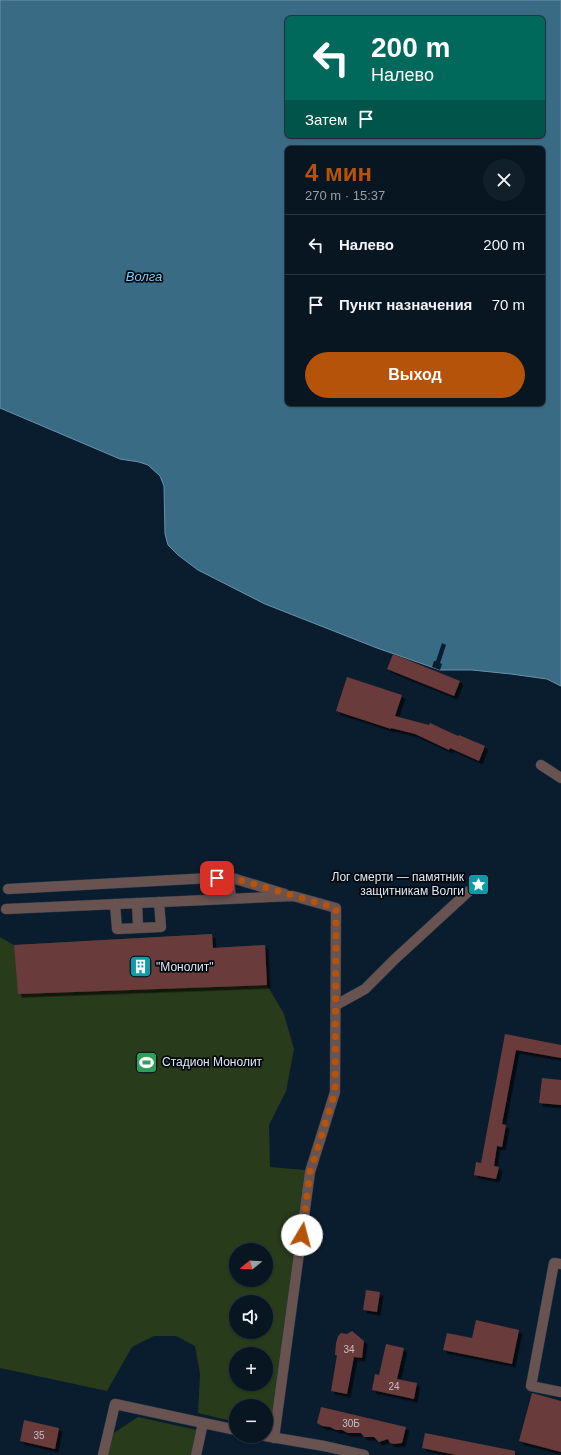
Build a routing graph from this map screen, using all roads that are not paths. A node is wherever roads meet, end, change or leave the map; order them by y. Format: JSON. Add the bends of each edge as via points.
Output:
{"nodes":[{"id":1,"x":541,"y":765,"type":"dead end"},
{"id":2,"x":561,"y":778,"type":"edge"},
{"id":3,"x":230,"y":877,"type":"junction"},
{"id":4,"x":8,"y":889,"type":"dead end"},
{"id":5,"x":469,"y":891,"type":"dead end"},
{"id":6,"x":293,"y":896,"type":"junction"},
{"id":7,"x":231,"y":899,"type":"junction"},
{"id":8,"x":160,"y":902,"type":"junction"},
{"id":9,"x":137,"y":903,"type":"junction"},
{"id":10,"x":115,"y":904,"type":"junction"},
{"id":11,"x":6,"y":909,"type":"dead end"},
{"id":12,"x":138,"y":928,"type":"junction"},
{"id":13,"x":336,"y":1005,"type":"junction"},
{"id":14,"x":561,"y":1264,"type":"edge"},
{"id":15,"x":561,"y":1392,"type":"edge"},
{"id":16,"x":273,"y":1411,"type":"edge"},
{"id":17,"x":203,"y":1423,"type":"junction"},
{"id":18,"x":229,"y":1429,"type":"edge"},
{"id":19,"x":273,"y":1438,"type":"edge"},
{"id":20,"x":323,"y":1450,"type":"edge"},
{"id":21,"x":103,"y":1455,"type":"edge"},
{"id":22,"x":196,"y":1455,"type":"edge"},
{"id":23,"x":364,"y":1455,"type":"edge"}],
"edges":[{"from":1,"to":2,"type":"street"},
{"from":3,"to":4,"type":"street"},
{"from":3,"to":6,"type":"street"},
{"from":3,"to":7,"type":"street"},
{"from":5,"to":13,"type":"street","via":[[365,989]]},
{"from":6,"to":7,"type":"street"},
{"from":6,"to":13,"type":"street","via":[[336,908]]},
{"from":7,"to":8,"type":"street"},
{"from":8,"to":9,"type":"street"},
{"from":8,"to":12,"type":"street","via":[[161,927]]},
{"from":9,"to":10,"type":"street"},
{"from":9,"to":12,"type":"street"},
{"from":10,"to":11,"type":"street"},
{"from":10,"to":12,"type":"street","via":[[117,929]]},
{"from":13,"to":16,"type":"street","via":[[335,1092],[310,1172]]},
{"from":14,"to":15,"type":"street","via":[[554,1263],[531,1386]]},
{"from":17,"to":18,"type":"street"},
{"from":17,"to":21,"type":"street","via":[[115,1404]]},
{"from":17,"to":22,"type":"street"},
{"from":19,"to":20,"type":"street"},
{"from":20,"to":23,"type":"street"}]}
